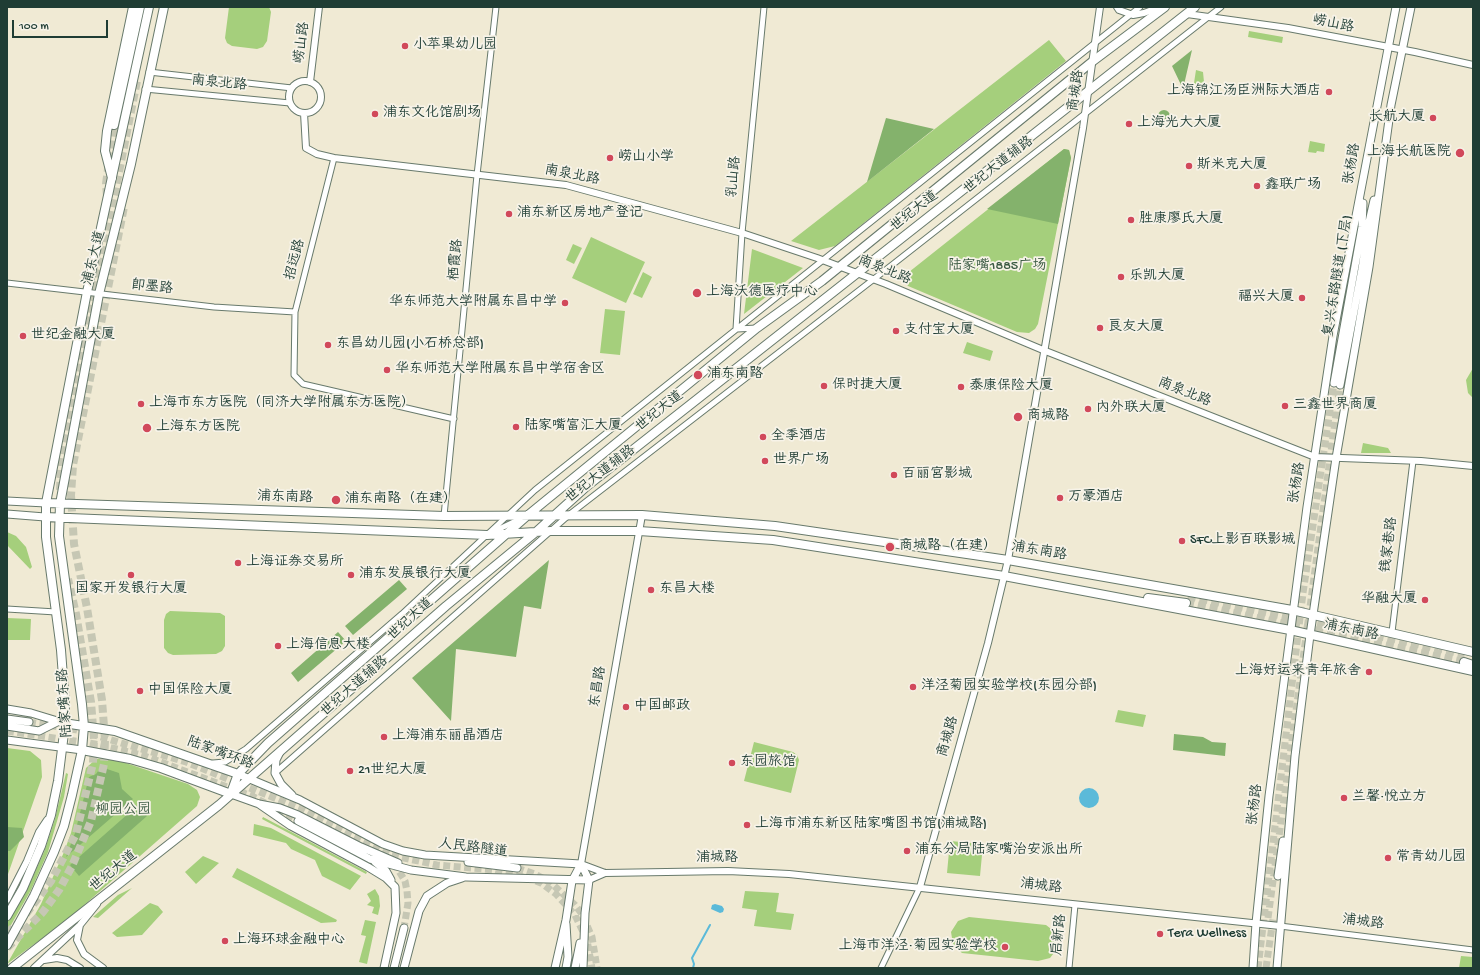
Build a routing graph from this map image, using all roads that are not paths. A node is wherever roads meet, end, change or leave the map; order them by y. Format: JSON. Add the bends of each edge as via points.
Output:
{"nodes":[{"id":1,"x":133,"y":7,"type":"edge"},
{"id":2,"x":140,"y":7,"type":"edge"},
{"id":3,"x":149,"y":7,"type":"edge"},
{"id":4,"x":164,"y":7,"type":"edge"},
{"id":5,"x":319,"y":7,"type":"edge"},
{"id":6,"x":496,"y":7,"type":"edge"},
{"id":7,"x":764,"y":7,"type":"edge"},
{"id":8,"x":1100,"y":7,"type":"edge"},
{"id":9,"x":1117,"y":7,"type":"edge"},
{"id":10,"x":1140,"y":7,"type":"edge"},
{"id":11,"x":1160,"y":7,"type":"edge"},
{"id":12,"x":1165,"y":7,"type":"edge"},
{"id":13,"x":1195,"y":7,"type":"edge"},
{"id":14,"x":1221,"y":7,"type":"edge"},
{"id":15,"x":1396,"y":7,"type":"edge"},
{"id":16,"x":1410,"y":7,"type":"edge"},
{"id":17,"x":1131,"y":14,"type":"junction"},
{"id":18,"x":1187,"y":14,"type":"junction"},
{"id":19,"x":1209,"y":16,"type":"junction"},
{"id":20,"x":1096,"y":41,"type":"junction"},
{"id":21,"x":1388,"y":47,"type":"junction"},
{"id":22,"x":1401,"y":49,"type":"junction"},
{"id":23,"x":1093,"y":61,"type":"junction"},
{"id":24,"x":1473,"y":65,"type":"edge"},
{"id":25,"x":149,"y":72,"type":"junction"},
{"id":26,"x":310,"y":82,"type":"junction"},
{"id":27,"x":292,"y":88,"type":"junction"},
{"id":28,"x":145,"y":89,"type":"junction"},
{"id":29,"x":1089,"y":89,"type":"junction"},
{"id":30,"x":290,"y":104,"type":"junction"},
{"id":31,"x":304,"y":113,"type":"junction"},
{"id":32,"x":1086,"y":113,"type":"junction"},
{"id":33,"x":114,"y":125,"type":"tunnel mouth"},
{"id":34,"x":334,"y":158,"type":"junction"},
{"id":35,"x":1364,"y":172,"type":"junction"},
{"id":36,"x":477,"y":175,"type":"junction"},
{"id":37,"x":1381,"y":177,"type":"junction"},
{"id":38,"x":112,"y":179,"type":"junction"},
{"id":39,"x":742,"y":233,"type":"junction"},
{"id":40,"x":824,"y":260,"type":"junction"},
{"id":41,"x":840,"y":266,"type":"junction"},
{"id":42,"x":858,"y":273,"type":"junction"},
{"id":43,"x":874,"y":279,"type":"junction"},
{"id":44,"x":7,"y":283,"type":"edge"},
{"id":45,"x":87,"y":292,"type":"junction"},
{"id":46,"x":99,"y":294,"type":"junction"},
{"id":47,"x":295,"y":312,"type":"junction"},
{"id":48,"x":756,"y":328,"type":"junction"},
{"id":49,"x":736,"y":329,"type":"junction"},
{"id":50,"x":1043,"y":350,"type":"junction"},
{"id":51,"x":454,"y":419,"type":"junction"},
{"id":52,"x":1315,"y":457,"type":"junction"},
{"id":53,"x":1336,"y":458,"type":"junction"},
{"id":54,"x":1413,"y":461,"type":"junction"},
{"id":55,"x":1473,"y":466,"type":"edge"},
{"id":56,"x":7,"y":501,"type":"edge"},
{"id":57,"x":46,"y":503,"type":"junction"},
{"id":58,"x":60,"y":504,"type":"junction"},
{"id":59,"x":7,"y":514,"type":"edge"},
{"id":60,"x":555,"y":514,"type":"junction"},
{"id":61,"x":570,"y":514,"type":"junction"},
{"id":62,"x":528,"y":515,"type":"junction"},
{"id":63,"x":642,"y":515,"type":"junction"},
{"id":64,"x":444,"y":516,"type":"junction"},
{"id":65,"x":508,"y":516,"type":"junction"},
{"id":66,"x":45,"y":517,"type":"junction"},
{"id":67,"x":59,"y":517,"type":"junction"},
{"id":68,"x":551,"y":531,"type":"junction"},
{"id":69,"x":639,"y":531,"type":"junction"},
{"id":70,"x":536,"y":532,"type":"junction"},
{"id":71,"x":506,"y":534,"type":"junction"},
{"id":72,"x":487,"y":535,"type":"junction"},
{"id":73,"x":1008,"y":560,"type":"junction"},
{"id":74,"x":1086,"y":574,"type":"junction"},
{"id":75,"x":1004,"y":576,"type":"junction"},
{"id":76,"x":1082,"y":591,"type":"junction"},
{"id":77,"x":7,"y":609,"type":"edge"},
{"id":78,"x":1292,"y":610,"type":"junction"},
{"id":79,"x":56,"y":612,"type":"junction"},
{"id":80,"x":1313,"y":614,"type":"junction"},
{"id":81,"x":1290,"y":630,"type":"junction"},
{"id":82,"x":1392,"y":632,"type":"junction"},
{"id":83,"x":1310,"y":635,"type":"junction"},
{"id":84,"x":1469,"y":656,"type":"edge"},
{"id":85,"x":1473,"y":665,"type":"edge"},
{"id":86,"x":1473,"y":671,"type":"edge"},
{"id":87,"x":7,"y":709,"type":"edge"},
{"id":88,"x":7,"y":719,"type":"edge"},
{"id":89,"x":29,"y":722,"type":"tunnel mouth"},
{"id":90,"x":61,"y":723,"type":"junction"},
{"id":91,"x":7,"y":726,"type":"edge"},
{"id":92,"x":84,"y":726,"type":"junction"},
{"id":93,"x":7,"y":740,"type":"edge"},
{"id":94,"x":1276,"y":745,"type":"junction"},
{"id":95,"x":62,"y":747,"type":"junction"},
{"id":96,"x":82,"y":750,"type":"junction"},
{"id":97,"x":281,"y":751,"type":"junction"},
{"id":98,"x":1294,"y":756,"type":"junction"},
{"id":99,"x":204,"y":762,"type":"junction"},
{"id":100,"x":275,"y":773,"type":"junction"},
{"id":101,"x":238,"y":774,"type":"junction"},
{"id":102,"x":249,"y":778,"type":"junction"},
{"id":103,"x":231,"y":794,"type":"junction"},
{"id":104,"x":300,"y":800,"type":"junction"},
{"id":105,"x":258,"y":804,"type":"junction"},
{"id":106,"x":50,"y":815,"type":"junction"},
{"id":107,"x":298,"y":821,"type":"tunnel mouth"},
{"id":108,"x":415,"y":854,"type":"joint"},
{"id":109,"x":425,"y":855,"type":"junction"},
{"id":110,"x":370,"y":859,"type":"junction"},
{"id":111,"x":581,"y":864,"type":"junction"},
{"id":112,"x":517,"y":868,"type":"tunnel mouth"},
{"id":113,"x":424,"y":872,"type":"junction"},
{"id":114,"x":605,"y":873,"type":"junction"},
{"id":115,"x":1265,"y":876,"type":"dead end"},
{"id":116,"x":1278,"y":876,"type":"dead end"},
{"id":117,"x":466,"y":877,"type":"junction"},
{"id":118,"x":589,"y":880,"type":"junction"},
{"id":119,"x":572,"y":881,"type":"junction"},
{"id":120,"x":395,"y":887,"type":"junction"},
{"id":121,"x":920,"y":887,"type":"junction"},
{"id":122,"x":102,"y":899,"type":"junction"},
{"id":123,"x":7,"y":900,"type":"edge"},
{"id":124,"x":1075,"y":904,"type":"junction"},
{"id":125,"x":585,"y":913,"type":"junction"},
{"id":126,"x":7,"y":916,"type":"edge"},
{"id":127,"x":566,"y":920,"type":"junction"},
{"id":128,"x":1256,"y":923,"type":"junction"},
{"id":129,"x":80,"y":924,"type":"junction"},
{"id":130,"x":1280,"y":926,"type":"junction"},
{"id":131,"x":404,"y":928,"type":"tunnel mouth"},
{"id":132,"x":7,"y":945,"type":"edge"},
{"id":133,"x":1473,"y":950,"type":"edge"},
{"id":134,"x":44,"y":960,"type":"junction"},
{"id":135,"x":12,"y":968,"type":"edge"},
{"id":136,"x":34,"y":968,"type":"edge"},
{"id":137,"x":80,"y":968,"type":"edge"},
{"id":138,"x":103,"y":968,"type":"edge"},
{"id":139,"x":384,"y":968,"type":"edge"},
{"id":140,"x":394,"y":968,"type":"edge"},
{"id":141,"x":404,"y":968,"type":"edge"},
{"id":142,"x":555,"y":968,"type":"edge"},
{"id":143,"x":566,"y":968,"type":"edge"},
{"id":144,"x":575,"y":968,"type":"edge"},
{"id":145,"x":583,"y":968,"type":"edge"},
{"id":146,"x":881,"y":968,"type":"edge"},
{"id":147,"x":1069,"y":968,"type":"edge"},
{"id":148,"x":1253,"y":968,"type":"edge"},
{"id":149,"x":1277,"y":968,"type":"edge"}],
"edges":[{"from":1,"to":38,"type":"main road","via":[[104,151]]},
{"from":2,"to":33,"type":"main road"},
{"from":3,"to":38,"type":"main road","name":"浦东大道"},
{"from":4,"to":25,"type":"main road","name":"浦东大道"},
{"from":5,"to":26,"type":"street","name":"崂山路"},
{"from":6,"to":36,"type":"street","name":"栖霞路"},
{"from":7,"to":39,"type":"street","name":"乳山路"},
{"from":8,"to":20,"type":"street","name":"商城路"},
{"from":9,"to":17,"type":"street"},
{"from":10,"to":17,"type":"street","name":"世纪大道辅路"},
{"from":11,"to":17,"type":"street","via":[[1144,13]]},
{"from":12,"to":23,"type":"main road","name":"世纪大道"},
{"from":13,"to":18,"type":"main road","name":"世纪大道"},
{"from":14,"to":19,"type":"street","name":"世纪大道辅路"},
{"from":15,"to":21,"type":"main road","name":"张杨路"},
{"from":16,"to":22,"type":"main road","name":"张杨路"},
{"from":17,"to":20,"type":"street","name":"世纪大道辅路"},
{"from":18,"to":19,"type":"street","name":"崂山路"},
{"from":18,"to":29,"type":"main road","name":"世纪大道"},
{"from":19,"to":21,"type":"street","name":"崂山路"},
{"from":19,"to":32,"type":"street","name":"世纪大道辅路"},
{"from":20,"to":23,"type":"street","name":"商城路"},
{"from":20,"to":40,"type":"street","name":"世纪大道辅路"},
{"from":21,"to":22,"type":"street","name":"崂山路"},
{"from":21,"to":35,"type":"main road","name":"张杨路"},
{"from":22,"to":24,"type":"street","name":"崂山路"},
{"from":22,"to":37,"type":"main road","name":"张杨路"},
{"from":23,"to":29,"type":"street","name":"商城路"},
{"from":23,"to":41,"type":"main road","name":"世纪大道"},
{"from":25,"to":27,"type":"street","name":"崂山路"},
{"from":25,"to":28,"type":"main road","name":"浦东大道"},
{"from":26,"to":27,"type":"street","name":"崂山路","via":[[300,82]]},
{"from":26,"to":31,"type":"street","name":"崂山路","via":[[318,88],[321,98],[316,108]]},
{"from":27,"to":30,"type":"street","via":[[289,95]]},
{"from":28,"to":30,"type":"street","name":"南泉北路"},
{"from":28,"to":46,"type":"main road","name":"浦东大道","via":[[131,164]]},
{"from":29,"to":32,"type":"street","name":"商城路"},
{"from":29,"to":42,"type":"main road","name":"世纪大道"},
{"from":30,"to":31,"type":"street","via":[[297,111]]},
{"from":31,"to":34,"type":"street","name":"南泉北路","via":[[306,148]]},
{"from":32,"to":43,"type":"street","name":"世纪大道辅路"},
{"from":32,"to":50,"type":"street","name":"商城路"},
{"from":34,"to":36,"type":"street","name":"南泉北路"},
{"from":34,"to":47,"type":"street","name":"招远路"},
{"from":35,"to":37,"type":"main road","name":"复兴东路隧道 (下层)","via":[[1362,227],[1337,384],[1362,268],[1369,222]]},
{"from":35,"to":52,"type":"main road","name":"张杨路","via":[[1333,336]]},
{"from":36,"to":39,"type":"street","name":"南泉北路","via":[[566,185]]},
{"from":36,"to":51,"type":"street","name":"栖霞路"},
{"from":37,"to":53,"type":"main road","name":"张杨路","via":[[1369,267]]},
{"from":38,"to":45,"type":"main road","name":"浦东大道"},
{"from":39,"to":40,"type":"street","name":"南泉北路"},
{"from":39,"to":49,"type":"street","name":"乳山路"},
{"from":40,"to":41,"type":"street","name":"南泉北路"},
{"from":40,"to":49,"type":"street","name":"世纪大道辅路"},
{"from":41,"to":42,"type":"street","name":"南泉北路"},
{"from":41,"to":48,"type":"main road","name":"世纪大道"},
{"from":42,"to":43,"type":"street","name":"南泉北路"},
{"from":42,"to":60,"type":"main road","name":"世纪大道"},
{"from":43,"to":50,"type":"street","name":"南泉北路"},
{"from":43,"to":61,"type":"street","name":"世纪大道辅路"},
{"from":44,"to":45,"type":"street","name":"即墨路"},
{"from":45,"to":46,"type":"street","name":"即墨路"},
{"from":45,"to":57,"type":"main road","name":"浦东大道"},
{"from":46,"to":47,"type":"street","name":"即墨路"},
{"from":46,"to":58,"type":"main road","name":"浦东大道"},
{"from":47,"to":51,"type":"street","name":"招远路","via":[[294,370],[297,379],[303,384]]},
{"from":48,"to":49,"type":"street"},
{"from":48,"to":62,"type":"main road","name":"世纪大道"},
{"from":49,"to":65,"type":"street","name":"世纪大道辅路","via":[[535,490]]},
{"from":50,"to":52,"type":"street","name":"南泉北路"},
{"from":50,"to":73,"type":"street","name":"商城路"},
{"from":51,"to":64,"type":"street","name":"栖霞路"},
{"from":52,"to":53,"type":"street","name":"南泉北路"},
{"from":52,"to":78,"type":"main road","name":"张杨路"},
{"from":53,"to":54,"type":"street","name":"南泉北路"},
{"from":53,"to":80,"type":"main road","name":"张杨路"},
{"from":54,"to":55,"type":"street","name":"南泉北路"},
{"from":54,"to":82,"type":"street","name":"钱家巷路"},
{"from":56,"to":57,"type":"main road","name":"浦东南路"},
{"from":57,"to":58,"type":"main road","name":"浦东南路"},
{"from":57,"to":66,"type":"main road","name":"浦东大道"},
{"from":58,"to":64,"type":"main road","name":"浦东南路"},
{"from":58,"to":67,"type":"main road","name":"浦东大道"},
{"from":59,"to":66,"type":"main road","name":"浦东南路"},
{"from":60,"to":61,"type":"main road","name":"浦东南路"},
{"from":60,"to":62,"type":"main road","name":"浦东南路"},
{"from":60,"to":70,"type":"main road","name":"世纪大道"},
{"from":61,"to":63,"type":"main road","name":"浦东南路"},
{"from":61,"to":68,"type":"street","name":"世纪大道辅路"},
{"from":62,"to":65,"type":"main road","name":"浦东南路"},
{"from":62,"to":71,"type":"main road","name":"世纪大道"},
{"from":62,"to":72,"type":"street","name":"世纪大道辅路"},
{"from":63,"to":69,"type":"street","name":"东昌路"},
{"from":63,"to":73,"type":"main road","name":"浦东南路","via":[[774,526]]},
{"from":64,"to":65,"type":"main road","name":"浦东南路"},
{"from":65,"to":72,"type":"street","name":"世纪大道辅路"},
{"from":66,"to":67,"type":"main road","name":"浦东南路"},
{"from":66,"to":79,"type":"main road","name":"陆家嘴东路"},
{"from":67,"to":72,"type":"main road","name":"浦东南路"},
{"from":67,"to":92,"type":"main road","name":"陆家嘴东路","via":[[59,536]]},
{"from":68,"to":69,"type":"main road","name":"浦东南路"},
{"from":68,"to":70,"type":"main road","name":"浦东南路"},
{"from":68,"to":100,"type":"street","name":"世纪大道辅路"},
{"from":69,"to":75,"type":"main road","name":"浦东南路","via":[[773,540]]},
{"from":69,"to":111,"type":"street","name":"东昌路"},
{"from":70,"to":71,"type":"main road","name":"浦东南路"},
{"from":70,"to":97,"type":"main road","name":"世纪大道","via":[[446,606]]},
{"from":71,"to":72,"type":"main road","name":"浦东南路"},
{"from":71,"to":101,"type":"main road","name":"世纪大道","via":[[292,721]]},
{"from":72,"to":99,"type":"street","name":"世纪大道辅路","via":[[402,614],[246,749],[225,762]]},
{"from":73,"to":74,"type":"main road","name":"浦东南路"},
{"from":73,"to":75,"type":"street","name":"商城路"},
{"from":74,"to":76,"type":"main road","name":"浦东南路","via":[[1187,599]]},
{"from":74,"to":78,"type":"main road","name":"浦东南路"},
{"from":75,"to":76,"type":"main road","name":"浦东南路"},
{"from":75,"to":121,"type":"street","name":"商城路","via":[[988,643]]},
{"from":76,"to":81,"type":"main road","name":"浦东南路"},
{"from":77,"to":79,"type":"street"},
{"from":78,"to":80,"type":"main road","name":"浦东南路"},
{"from":78,"to":81,"type":"main road","name":"张杨路"},
{"from":79,"to":90,"type":"main road","name":"陆家嘴东路","via":[[65,704]]},
{"from":80,"to":82,"type":"main road","name":"浦东南路"},
{"from":80,"to":83,"type":"main road","name":"张杨路"},
{"from":81,"to":83,"type":"main road","name":"浦东南路"},
{"from":81,"to":94,"type":"main road","name":"张杨路"},
{"from":82,"to":84,"type":"main road","name":"浦东南路"},
{"from":83,"to":86,"type":"main road","name":"浦东南路"},
{"from":83,"to":98,"type":"main road","name":"张杨路"},
{"from":84,"to":85,"type":"main road","name":"浦东南路"},
{"from":87,"to":90,"type":"main road","name":"陆家嘴环路"},
{"from":88,"to":89,"type":"main road"},
{"from":90,"to":91,"type":"main road","via":[[39,731]]},
{"from":90,"to":92,"type":"main road","name":"陆家嘴环路"},
{"from":90,"to":95,"type":"main road","name":"陆家嘴东路"},
{"from":92,"to":96,"type":"main road","name":"陆家嘴东路"},
{"from":92,"to":99,"type":"main road","name":"陆家嘴环路","via":[[115,732]]},
{"from":93,"to":95,"type":"main road"},
{"from":94,"to":115,"type":"main road"},
{"from":94,"to":128,"type":"main road","name":"张杨路"},
{"from":95,"to":96,"type":"main road"},
{"from":95,"to":106,"type":"main road","name":"陆家嘴东路"},
{"from":96,"to":103,"type":"main road","via":[[123,757],[161,768]]},
{"from":96,"to":132,"type":"main road","name":"陆家嘴东路","via":[[72,796],[54,852]]},
{"from":97,"to":100,"type":"main road","via":[[276,760]]},
{"from":97,"to":102,"type":"main road","name":"世纪大道"},
{"from":98,"to":116,"type":"main road"},
{"from":98,"to":130,"type":"main road","name":"张杨路"},
{"from":99,"to":101,"type":"main road","name":"陆家嘴环路"},
{"from":100,"to":104,"type":"main road","via":[[281,784]]},
{"from":101,"to":102,"type":"main road","name":"陆家嘴环路"},
{"from":101,"to":103,"type":"main road","name":"世纪大道"},
{"from":102,"to":103,"type":"main road","name":"世纪大道"},
{"from":102,"to":104,"type":"main road","name":"陆家嘴环路"},
{"from":103,"to":105,"type":"main road"},
{"from":103,"to":122,"type":"main road","name":"世纪大道"},
{"from":104,"to":108,"type":"main road","name":"陆家嘴环路","via":[[383,844]]},
{"from":105,"to":113,"type":"main road","via":[[298,815],[379,856]]},
{"from":105,"to":120,"type":"main road","via":[[291,826],[368,867]]},
{"from":106,"to":123,"type":"street","via":[[39,832]]},
{"from":106,"to":126,"type":"main road","name":"陆家嘴东路","via":[[30,872]]},
{"from":107,"to":110,"type":"main road"},
{"from":108,"to":109,"type":"main road","name":"浦城路"},
{"from":109,"to":111,"type":"main road","name":"浦城路"},
{"from":109,"to":112,"type":"main road","name":"人民路隧道","via":[[440,860]]},
{"from":110,"to":113,"type":"main road"},
{"from":110,"to":120,"type":"main road","via":[[386,871]]},
{"from":111,"to":114,"type":"street","name":"浦城路"},
{"from":111,"to":118,"type":"main road"},
{"from":111,"to":119,"type":"main road","name":"东昌路"},
{"from":113,"to":117,"type":"main road","name":"浦城路"},
{"from":114,"to":118,"type":"street","name":"浦城路"},
{"from":114,"to":121,"type":"street","name":"浦城路","via":[[789,874]]},
{"from":117,"to":119,"type":"main road","name":"浦城路"},
{"from":117,"to":141,"type":"main road","via":[[448,882],[427,896],[419,911]]},
{"from":118,"to":119,"type":"main road","name":"浦城路"},
{"from":118,"to":125,"type":"main road"},
{"from":119,"to":127,"type":"main road","name":"东昌路"},
{"from":120,"to":139,"type":"main road","via":[[396,913]]},
{"from":121,"to":124,"type":"street","name":"浦城路"},
{"from":121,"to":146,"type":"street","name":"商城路"},
{"from":122,"to":129,"type":"street"},
{"from":122,"to":135,"type":"main road","name":"世纪大道"},
{"from":124,"to":128,"type":"street","name":"浦城路"},
{"from":124,"to":147,"type":"street","name":"启新路"},
{"from":125,"to":144,"type":"main road"},
{"from":125,"to":145,"type":"main road"},
{"from":127,"to":142,"type":"main road","name":"东昌路"},
{"from":127,"to":143,"type":"main road"},
{"from":128,"to":130,"type":"street","name":"浦城路"},
{"from":128,"to":148,"type":"main road","name":"张杨路"},
{"from":129,"to":134,"type":"street"},
{"from":129,"to":138,"type":"street","via":[[77,940],[84,954]]},
{"from":130,"to":133,"type":"street","name":"浦城路"},
{"from":130,"to":149,"type":"main road","name":"张杨路"},
{"from":131,"to":140,"type":"main road"},
{"from":134,"to":136,"type":"street"},
{"from":134,"to":137,"type":"street","via":[[67,960]]}]}
